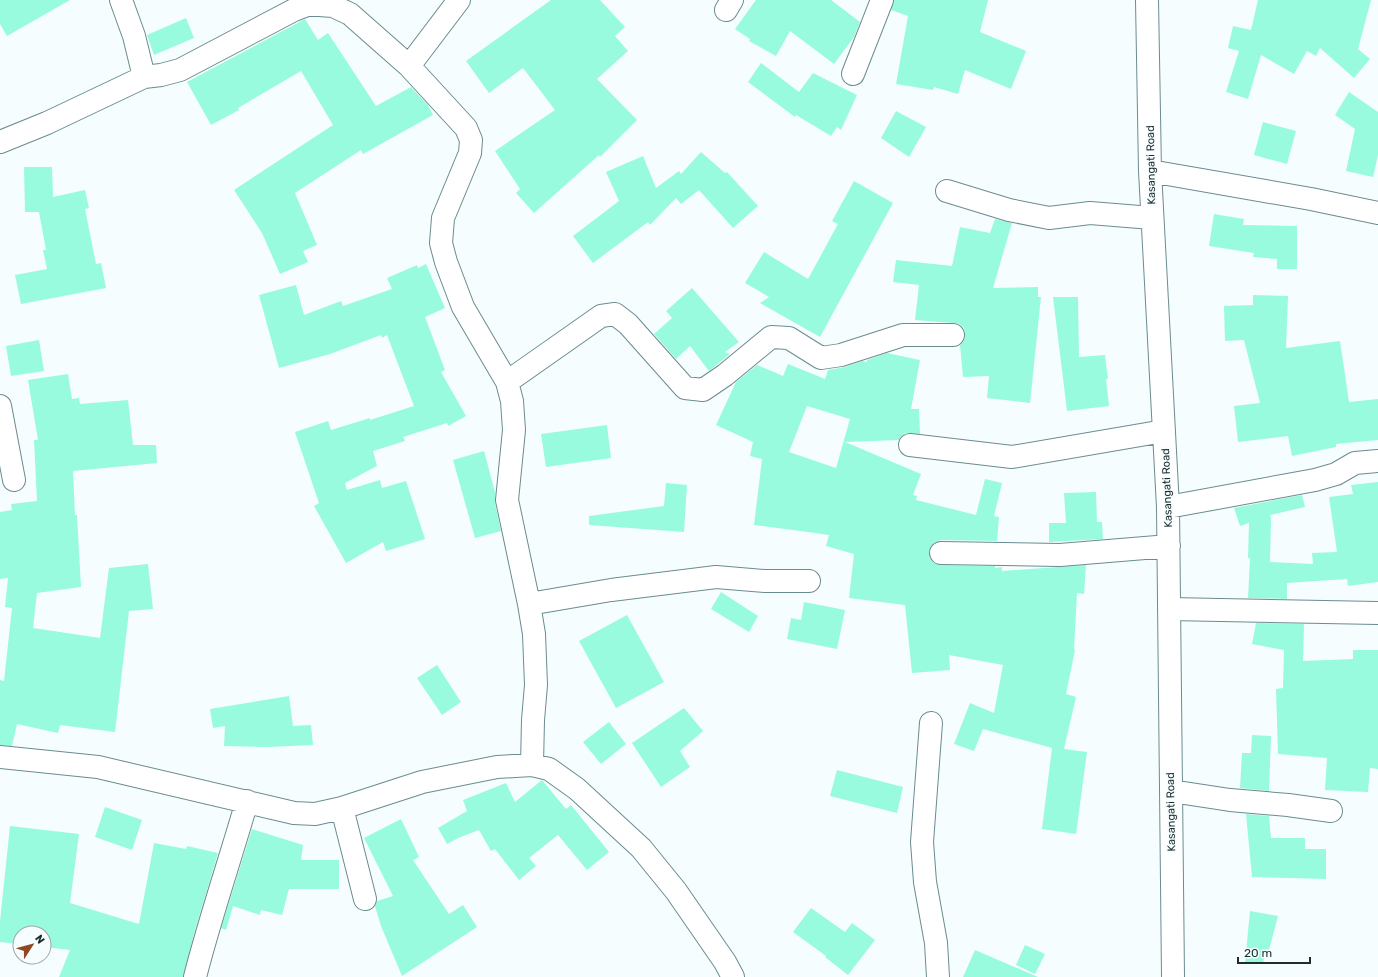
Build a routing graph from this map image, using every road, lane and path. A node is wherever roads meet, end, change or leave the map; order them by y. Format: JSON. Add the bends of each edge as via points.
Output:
{"nodes":[{"id":1,"x":121,"y":0,"type":"edge"},
{"id":2,"x":459,"y":0,"type":"edge"},
{"id":3,"x":882,"y":0,"type":"edge"},
{"id":4,"x":1147,"y":0,"type":"edge"},
{"id":5,"x":409,"y":66,"type":"junction"},
{"id":6,"x":853,"y":74,"type":"dead end"},
{"id":7,"x":144,"y":77,"type":"junction"},
{"id":8,"x":0,"y":142,"type":"edge"},
{"id":9,"x":1150,"y":171,"type":"junction"},
{"id":10,"x":947,"y":191,"type":"dead end"},
{"id":11,"x":1378,"y":213,"type":"edge"},
{"id":12,"x":1152,"y":218,"type":"junction"},
{"id":13,"x":953,"y":335,"type":"dead end"},
{"id":14,"x":507,"y":382,"type":"junction"},
{"id":15,"x":0,"y":406,"type":"edge"},
{"id":16,"x":1164,"y":431,"type":"junction"},
{"id":17,"x":910,"y":445,"type":"dead end"},
{"id":18,"x":1378,"y":461,"type":"edge"},
{"id":19,"x":14,"y":480,"type":"dead end"},
{"id":20,"x":1168,"y":507,"type":"junction"},
{"id":21,"x":1168,"y":546,"type":"junction"},
{"id":22,"x":941,"y":553,"type":"dead end"},
{"id":23,"x":809,"y":581,"type":"dead end"},
{"id":24,"x":529,"y":604,"type":"junction"},
{"id":25,"x":1169,"y":609,"type":"junction"},
{"id":26,"x":1378,"y":613,"type":"edge"},
{"id":27,"x":931,"y":723,"type":"dead end"},
{"id":28,"x":1,"y":762,"type":"edge"},
{"id":29,"x":532,"y":765,"type":"junction"},
{"id":30,"x":1171,"y":791,"type":"junction"},
{"id":31,"x":247,"y":801,"type":"junction"},
{"id":32,"x":342,"y":808,"type":"junction"},
{"id":33,"x":1331,"y":811,"type":"dead end"},
{"id":34,"x":365,"y":899,"type":"dead end"},
{"id":35,"x":195,"y":977,"type":"edge"},
{"id":36,"x":733,"y":977,"type":"edge"},
{"id":37,"x":938,"y":977,"type":"edge"},
{"id":38,"x":1173,"y":977,"type":"edge"}],
"edges":[{"from":1,"to":7,"type":"street","via":[[134,36]]},
{"from":2,"to":5,"type":"street"},
{"from":3,"to":6,"type":"street"},
{"from":4,"to":9,"type":"street","name":"Kasangati Road"},
{"from":5,"to":7,"type":"street","via":[[350,14],[333,6],[307,5],[180,70],[161,76]]},
{"from":5,"to":14,"type":"street","via":[[466,128],[471,140],[470,153],[444,218],[441,243],[463,307]]},
{"from":7,"to":8,"type":"street","via":[[47,123]]},
{"from":9,"to":11,"type":"street"},
{"from":9,"to":12,"type":"street","name":"Kasangati Road"},
{"from":10,"to":12,"type":"street","via":[[1009,210],[1050,218],[1090,213]]},
{"from":12,"to":16,"type":"street","name":"Kasangati Road"},
{"from":13,"to":14,"type":"street","via":[[903,335],[841,355],[821,358],[789,338],[771,337],[703,390],[685,388],[628,324],[615,314],[601,316]]},
{"from":14,"to":24,"type":"street","via":[[512,401],[514,430],[507,500]]},
{"from":15,"to":19,"type":"street"},
{"from":16,"to":17,"type":"street","via":[[1012,457]]},
{"from":16,"to":20,"type":"street","name":"Kasangati Road"},
{"from":18,"to":20,"type":"street","via":[[1355,463],[1336,474],[1314,480]]},
{"from":20,"to":21,"type":"street","name":"Kasangati Road"},
{"from":21,"to":22,"type":"street","via":[[1060,556]]},
{"from":21,"to":25,"type":"street","name":"Kasangati Road"},
{"from":23,"to":24,"type":"street","via":[[716,577],[611,590]]},
{"from":24,"to":29,"type":"street","via":[[534,634],[536,685]]},
{"from":25,"to":26,"type":"street"},
{"from":25,"to":30,"type":"street","name":"Kasangati Road"},
{"from":27,"to":37,"type":"street","via":[[922,842],[925,882],[936,943]]},
{"from":28,"to":31,"type":"street","via":[[98,768]]},
{"from":29,"to":32,"type":"street","via":[[497,767],[422,782]]},
{"from":29,"to":36,"type":"street","via":[[549,769],[577,789],[641,848],[676,891]]},
{"from":30,"to":33,"type":"street"},
{"from":30,"to":38,"type":"street","name":"Kasangati Road"},
{"from":31,"to":32,"type":"street","via":[[294,813],[316,814]]},
{"from":31,"to":35,"type":"street"},
{"from":32,"to":34,"type":"street"}]}
